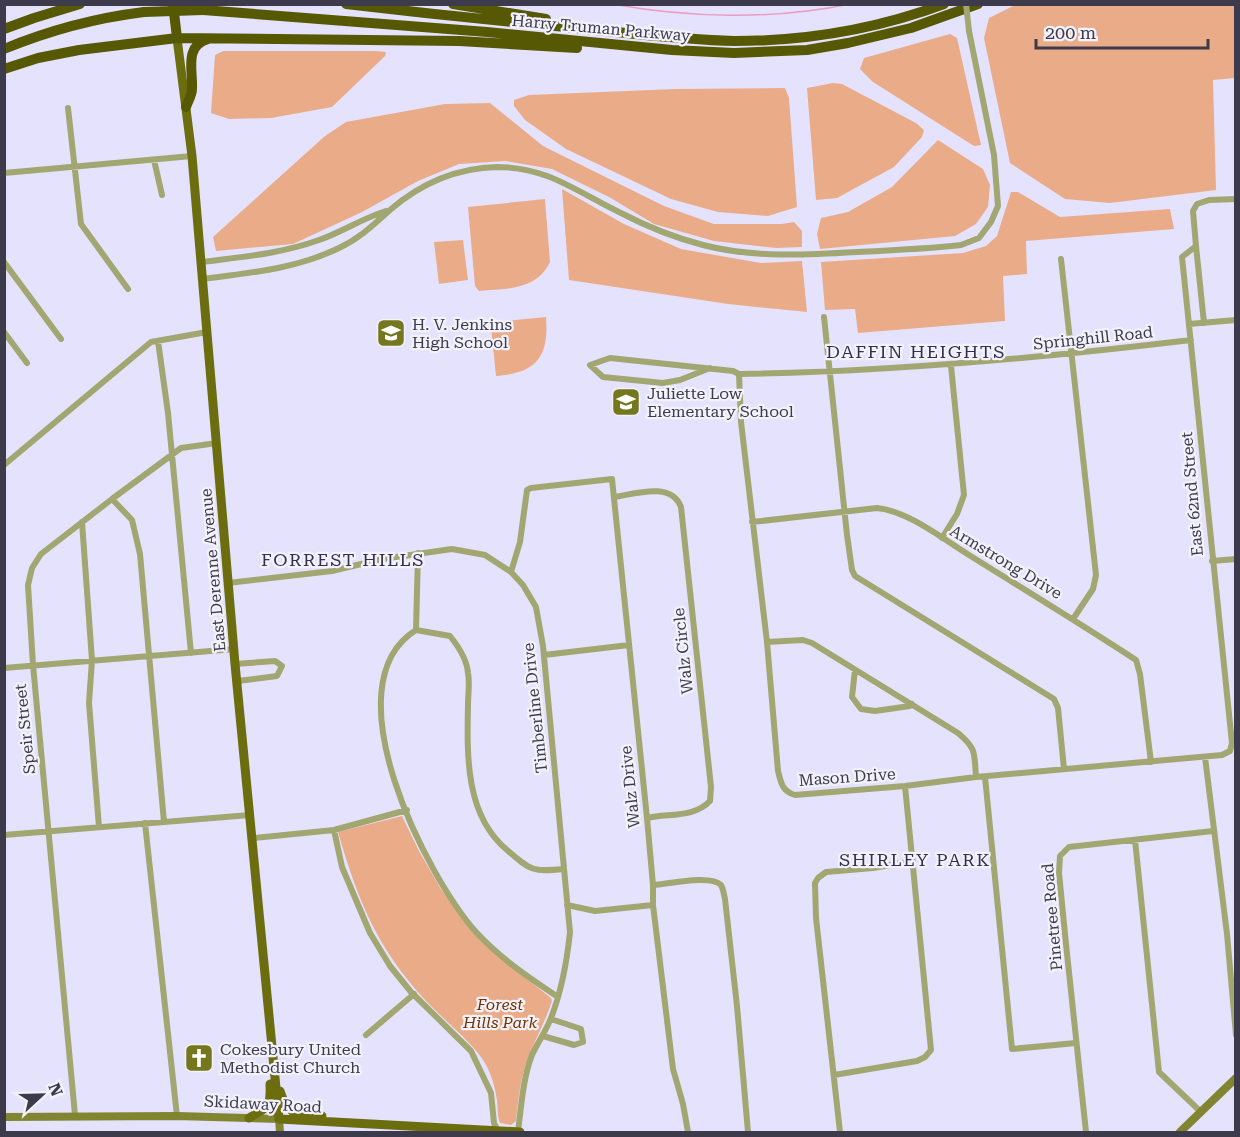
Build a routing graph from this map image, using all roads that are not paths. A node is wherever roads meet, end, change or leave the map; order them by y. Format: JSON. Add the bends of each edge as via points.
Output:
{"nodes":[{"id":1,"x":80,"y":4,"type":"edge"},
{"id":2,"x":173,"y":4,"type":"edge"},
{"id":3,"x":346,"y":4,"type":"edge"},
{"id":4,"x":453,"y":4,"type":"edge"},
{"id":5,"x":944,"y":4,"type":"edge"},
{"id":6,"x":966,"y":4,"type":"edge"},
{"id":7,"x":978,"y":4,"type":"edge"},
{"id":8,"x":4,"y":29,"type":"edge"},
{"id":9,"x":626,"y":33,"type":"junction"},
{"id":10,"x":177,"y":38,"type":"junction"},
{"id":11,"x":211,"y":38,"type":"junction"},
{"id":12,"x":4,"y":50,"type":"edge"},
{"id":13,"x":766,"y":53,"type":"junction"},
{"id":14,"x":4,"y":69,"type":"edge"},
{"id":15,"x":186,"y":107,"type":"junction"},
{"id":16,"x":68,"y":108,"type":"dead end"},
{"id":17,"x":192,"y":156,"type":"junction"},
{"id":18,"x":154,"y":160,"type":"junction"},
{"id":19,"x":74,"y":166,"type":"junction"},
{"id":20,"x":4,"y":173,"type":"edge"},
{"id":21,"x":162,"y":195,"type":"dead end"},
{"id":22,"x":1236,"y":199,"type":"edge"},
{"id":23,"x":390,"y":210,"type":"junction"},
{"id":24,"x":1196,"y":246,"type":"junction"},
{"id":25,"x":1061,"y":259,"type":"dead end"},
{"id":26,"x":4,"y":262,"type":"edge"},
{"id":27,"x":201,"y":262,"type":"junction"},
{"id":28,"x":202,"y":279,"type":"junction"},
{"id":29,"x":128,"y":289,"type":"dead end"},
{"id":30,"x":824,"y":317,"type":"dead end"},
{"id":31,"x":1235,"y":321,"type":"edge"},
{"id":32,"x":1204,"y":323,"type":"junction"},
{"id":33,"x":1189,"y":324,"type":"junction"},
{"id":34,"x":4,"y":332,"type":"edge"},
{"id":35,"x":207,"y":332,"type":"junction"},
{"id":36,"x":61,"y":339,"type":"dead end"},
{"id":37,"x":1191,"y":340,"type":"junction"},
{"id":38,"x":158,"y":341,"type":"junction"},
{"id":39,"x":1070,"y":354,"type":"junction"},
{"id":40,"x":27,"y":363,"type":"dead end"},
{"id":41,"x":951,"y":366,"type":"junction"},
{"id":42,"x":710,"y":368,"type":"junction"},
{"id":43,"x":829,"y":373,"type":"junction"},
{"id":44,"x":739,"y":374,"type":"junction"},
{"id":45,"x":217,"y":443,"type":"junction"},
{"id":46,"x":171,"y":456,"type":"junction"},
{"id":47,"x":4,"y":465,"type":"edge"},
{"id":48,"x":614,"y":497,"type":"junction"},
{"id":49,"x":112,"y":499,"type":"junction"},
{"id":50,"x":844,"y":511,"type":"junction"},
{"id":51,"x":82,"y":522,"type":"junction"},
{"id":52,"x":752,"y":522,"type":"junction"},
{"id":53,"x":942,"y":538,"type":"junction"},
{"id":54,"x":418,"y":553,"type":"junction"},
{"id":55,"x":1236,"y":559,"type":"edge"},
{"id":56,"x":1212,"y":561,"type":"junction"},
{"id":57,"x":511,"y":572,"type":"junction"},
{"id":58,"x":228,"y":583,"type":"junction"},
{"id":59,"x":1073,"y":619,"type":"junction"},
{"id":60,"x":416,"y":630,"type":"junction"},
{"id":61,"x":767,"y":642,"type":"junction"},
{"id":62,"x":629,"y":645,"type":"junction"},
{"id":63,"x":235,"y":650,"type":"junction"},
{"id":64,"x":191,"y":653,"type":"junction"},
{"id":65,"x":544,"y":655,"type":"junction"},
{"id":66,"x":150,"y":656,"type":"junction"},
{"id":67,"x":92,"y":660,"type":"junction"},
{"id":68,"x":236,"y":664,"type":"junction"},
{"id":69,"x":33,"y":665,"type":"junction"},
{"id":70,"x":4,"y":668,"type":"edge"},
{"id":71,"x":855,"y":670,"type":"junction"},
{"id":72,"x":238,"y":681,"type":"junction"},
{"id":73,"x":1236,"y":689,"type":"edge"},
{"id":74,"x":1226,"y":690,"type":"junction"},
{"id":75,"x":912,"y":704,"type":"junction"},
{"id":76,"x":1222,"y":755,"type":"joint"},
{"id":77,"x":1205,"y":757,"type":"junction"},
{"id":78,"x":1151,"y":762,"type":"junction"},
{"id":79,"x":1064,"y":769,"type":"junction"},
{"id":80,"x":976,"y":777,"type":"junction"},
{"id":81,"x":984,"y":777,"type":"junction"},
{"id":82,"x":905,"y":786,"type":"junction"},
{"id":83,"x":407,"y":810,"type":"junction"},
{"id":84,"x":250,"y":815,"type":"junction"},
{"id":85,"x":647,"y":818,"type":"junction"},
{"id":86,"x":164,"y":822,"type":"junction"},
{"id":87,"x":145,"y":824,"type":"junction"},
{"id":88,"x":99,"y":827,"type":"junction"},
{"id":89,"x":334,"y":830,"type":"junction"},
{"id":90,"x":49,"y":831,"type":"junction"},
{"id":91,"x":1213,"y":831,"type":"junction"},
{"id":92,"x":4,"y":835,"type":"edge"},
{"id":93,"x":253,"y":838,"type":"junction"},
{"id":94,"x":1135,"y":840,"type":"junction"},
{"id":95,"x":913,"y":861,"type":"junction"},
{"id":96,"x":564,"y":869,"type":"junction"},
{"id":97,"x":653,"y":885,"type":"junction"},
{"id":98,"x":567,"y":905,"type":"junction"},
{"id":99,"x":653,"y":905,"type":"junction"},
{"id":100,"x":1236,"y":933,"type":"edge"},
{"id":101,"x":1227,"y":934,"type":"junction"},
{"id":102,"x":414,"y":994,"type":"junction"},
{"id":103,"x":558,"y":997,"type":"junction"},
{"id":104,"x":551,"y":1019,"type":"junction"},
{"id":105,"x":366,"y":1035,"type":"dead end"},
{"id":106,"x":1236,"y":1035,"type":"edge"},
{"id":107,"x":543,"y":1036,"type":"junction"},
{"id":108,"x":1076,"y":1043,"type":"junction"},
{"id":109,"x":834,"y":1074,"type":"junction"},
{"id":110,"x":275,"y":1075,"type":"junction"},
{"id":111,"x":1236,"y":1078,"type":"edge"},
{"id":112,"x":1201,"y":1112,"type":"junction"},
{"id":113,"x":75,"y":1115,"type":"junction"},
{"id":114,"x":177,"y":1116,"type":"junction"},
{"id":115,"x":4,"y":1117,"type":"edge"},
{"id":116,"x":249,"y":1118,"type":"junction"},
{"id":117,"x":279,"y":1119,"type":"junction"},
{"id":118,"x":347,"y":1123,"type":"junction"},
{"id":119,"x":389,"y":1129,"type":"edge"},
{"id":120,"x":421,"y":1130,"type":"edge"},
{"id":121,"x":478,"y":1131,"type":"edge"},
{"id":122,"x":498,"y":1131,"type":"junction"},
{"id":123,"x":280,"y":1132,"type":"edge"},
{"id":124,"x":519,"y":1132,"type":"edge"},
{"id":125,"x":688,"y":1132,"type":"edge"},
{"id":126,"x":748,"y":1132,"type":"edge"},
{"id":127,"x":840,"y":1132,"type":"edge"},
{"id":128,"x":1086,"y":1132,"type":"edge"},
{"id":129,"x":1180,"y":1132,"type":"edge"}],
"edges":[{"from":1,"to":8,"type":"highway"},
{"from":2,"to":10,"type":"highway","name":"East Derenne Avenue"},
{"from":3,"to":9,"type":"highway","name":"Harry Truman Parkway"},
{"from":4,"to":9,"type":"highway"},
{"from":5,"to":9,"type":"highway","name":"Harry Truman Parkway","via":[[876,25],[806,37],[734,41]]},
{"from":6,"to":23,"type":"street","bridge":true,"via":[[994,155],[998,206],[979,238],[961,246],[787,255],[730,251],[660,231],[547,174],[500,167],[455,173],[411,193]]},
{"from":7,"to":13,"type":"highway","name":"Harry Truman Parkway","via":[[933,22],[868,39]]},
{"from":10,"to":11,"type":"highway"},
{"from":10,"to":14,"type":"highway","via":[[79,50]]},
{"from":10,"to":15,"type":"main road","name":"East Derenne Avenue"},
{"from":11,"to":13,"type":"highway","via":[[459,41],[661,55]]},
{"from":11,"to":15,"type":"highway","via":[[193,51],[192,91]]},
{"from":12,"to":13,"type":"highway","name":"Harry Truman Parkway","bridge":true,"via":[[82,23],[144,12],[203,10],[704,52]]},
{"from":15,"to":17,"type":"main road","name":"East Derenne Avenue"},
{"from":16,"to":19,"type":"street"},
{"from":17,"to":18,"type":"street"},
{"from":17,"to":27,"type":"main road","name":"East Derenne Avenue"},
{"from":18,"to":19,"type":"street"},
{"from":18,"to":21,"type":"street"},
{"from":19,"to":20,"type":"street"},
{"from":19,"to":29,"type":"street","via":[[81,224]]},
{"from":22,"to":24,"type":"street","via":[[1197,204],[1193,211]]},
{"from":23,"to":27,"type":"street","via":[[294,248]]},
{"from":23,"to":28,"type":"street","via":[[364,234],[307,262]]},
{"from":24,"to":32,"type":"street"},
{"from":24,"to":33,"type":"street","name":"East 62nd Street","via":[[1182,256]]},
{"from":25,"to":39,"type":"street"},
{"from":26,"to":36,"type":"street"},
{"from":27,"to":28,"type":"main road","name":"East Derenne Avenue"},
{"from":28,"to":35,"type":"main road","name":"East Derenne Avenue"},
{"from":30,"to":43,"type":"street"},
{"from":31,"to":32,"type":"street"},
{"from":32,"to":33,"type":"street"},
{"from":33,"to":37,"type":"street","name":"East 62nd Street"},
{"from":34,"to":40,"type":"street"},
{"from":35,"to":38,"type":"street"},
{"from":35,"to":45,"type":"main road","name":"East Derenne Avenue"},
{"from":37,"to":39,"type":"street","name":"Springhill Road"},
{"from":37,"to":56,"type":"street","name":"East 62nd Street"},
{"from":38,"to":46,"type":"street"},
{"from":38,"to":47,"type":"street","via":[[151,342]]},
{"from":39,"to":41,"type":"street","name":"Springhill Road"},
{"from":39,"to":59,"type":"street","via":[[1096,575],[1093,589]]},
{"from":41,"to":43,"type":"street","name":"Springhill Road"},
{"from":41,"to":53,"type":"street","via":[[964,495]]},
{"from":42,"to":42,"type":"street","name":"Springhill Road","via":[[610,358],[590,365],[603,377],[663,383],[680,381]]},
{"from":42,"to":44,"type":"street","name":"Springhill Road"},
{"from":43,"to":44,"type":"street","name":"Springhill Road"},
{"from":43,"to":50,"type":"street"},
{"from":44,"to":52,"type":"street","name":"Mason Drive"},
{"from":45,"to":46,"type":"street","name":"Speir Street","via":[[182,448]]},
{"from":45,"to":58,"type":"main road","name":"East Derenne Avenue"},
{"from":46,"to":49,"type":"street","name":"Speir Street"},
{"from":46,"to":64,"type":"street"},
{"from":48,"to":57,"type":"street","via":[[612,479],[527,490],[520,542]]},
{"from":48,"to":62,"type":"street","name":"Walz Drive"},
{"from":48,"to":85,"type":"street","name":"Walz Circle","via":[[663,491],[678,498],[681,507],[712,796],[703,808]]},
{"from":49,"to":51,"type":"street","name":"Speir Street"},
{"from":49,"to":66,"type":"street","via":[[132,520],[140,554]]},
{"from":50,"to":52,"type":"street","name":"Armstrong Drive"},
{"from":50,"to":53,"type":"street","name":"Armstrong Drive","via":[[888,509]]},
{"from":50,"to":79,"type":"street","via":[[855,576],[1054,699]]},
{"from":51,"to":67,"type":"street"},
{"from":51,"to":69,"type":"street","name":"Speir Street","via":[[41,554],[32,568],[28,585]]},
{"from":52,"to":61,"type":"street","name":"Mason Drive"},
{"from":53,"to":59,"type":"street","name":"Armstrong Drive"},
{"from":54,"to":57,"type":"street","name":"Timberline Drive","via":[[452,549],[485,555]]},
{"from":54,"to":58,"type":"street","name":"Timberline Drive","via":[[332,571]]},
{"from":54,"to":60,"type":"street"},
{"from":55,"to":56,"type":"street"},
{"from":56,"to":74,"type":"street","name":"East 62nd Street"},
{"from":57,"to":65,"type":"street","name":"Timberline Drive","via":[[536,607]]},
{"from":58,"to":63,"type":"main road","name":"East Derenne Avenue"},
{"from":59,"to":78,"type":"street","name":"Armstrong Drive","via":[[1136,660]]},
{"from":60,"to":83,"type":"street","via":[[393,654],[382,692],[384,747]]},
{"from":60,"to":96,"type":"street","via":[[450,636],[468,671],[470,783],[485,823],[520,862],[538,872]]},
{"from":61,"to":71,"type":"street","via":[[803,640]]},
{"from":61,"to":82,"type":"street","name":"Mason Drive","via":[[778,771],[787,792],[795,795]]},
{"from":62,"to":65,"type":"street"},
{"from":62,"to":85,"type":"street","name":"Walz Drive"},
{"from":63,"to":64,"type":"street"},
{"from":63,"to":68,"type":"main road","name":"East Derenne Avenue"},
{"from":64,"to":66,"type":"street"},
{"from":65,"to":96,"type":"street","name":"Timberline Drive"},
{"from":66,"to":67,"type":"street"},
{"from":66,"to":86,"type":"street"},
{"from":67,"to":69,"type":"street"},
{"from":67,"to":88,"type":"street","via":[[89,703]]},
{"from":68,"to":72,"type":"main road","name":"East Derenne Avenue"},
{"from":68,"to":72,"type":"street","via":[[275,661],[282,666],[277,676]]},
{"from":69,"to":70,"type":"street"},
{"from":69,"to":90,"type":"street","name":"Speir Street"},
{"from":71,"to":75,"type":"street"},
{"from":71,"to":75,"type":"street","via":[[852,697],[861,709],[875,711]]},
{"from":72,"to":84,"type":"main road","name":"East Derenne Avenue"},
{"from":73,"to":74,"type":"street"},
{"from":74,"to":76,"type":"street","name":"East 62nd Street","via":[[1232,743],[1230,751]]},
{"from":75,"to":80,"type":"street","via":[[971,745]]},
{"from":76,"to":77,"type":"street","name":"Mason Drive"},
{"from":77,"to":78,"type":"street","name":"Mason Drive"},
{"from":77,"to":91,"type":"street"},
{"from":78,"to":79,"type":"street","name":"Mason Drive"},
{"from":79,"to":81,"type":"street","name":"Mason Drive"},
{"from":80,"to":81,"type":"street","name":"Mason Drive"},
{"from":80,"to":82,"type":"street","name":"Mason Drive"},
{"from":81,"to":108,"type":"street","via":[[1012,1049]]},
{"from":82,"to":95,"type":"street"},
{"from":83,"to":89,"type":"street"},
{"from":83,"to":103,"type":"street","via":[[433,870],[471,925],[500,956]]},
{"from":84,"to":86,"type":"street"},
{"from":84,"to":93,"type":"main road","name":"East Derenne Avenue"},
{"from":85,"to":97,"type":"street","name":"Walz Drive"},
{"from":86,"to":87,"type":"street"},
{"from":87,"to":88,"type":"street"},
{"from":87,"to":114,"type":"street"},
{"from":88,"to":90,"type":"street"},
{"from":89,"to":93,"type":"street"},
{"from":89,"to":102,"type":"street","via":[[342,867],[370,933],[390,966]]},
{"from":90,"to":92,"type":"street"},
{"from":90,"to":113,"type":"street","name":"Speir Street"},
{"from":91,"to":94,"type":"street","name":"Pinetree Road"},
{"from":91,"to":101,"type":"street"},
{"from":93,"to":110,"type":"main road","name":"East Derenne Avenue"},
{"from":94,"to":108,"type":"street","name":"Pinetree Road","via":[[1069,847],[1060,856]]},
{"from":94,"to":112,"type":"street","via":[[1159,1072]]},
{"from":95,"to":109,"type":"street","via":[[931,1050],[916,1061]]},
{"from":95,"to":109,"type":"street","via":[[834,870],[815,883]]},
{"from":96,"to":98,"type":"street","name":"Timberline Drive"},
{"from":97,"to":99,"type":"street","name":"Walz Drive"},
{"from":97,"to":126,"type":"street","via":[[714,880],[721,886]]},
{"from":98,"to":99,"type":"street","via":[[595,911]]},
{"from":98,"to":103,"type":"street","name":"Timberline Drive","via":[[567,964]]},
{"from":99,"to":125,"type":"street","name":"Walz Drive","via":[[673,1069]]},
{"from":100,"to":101,"type":"street"},
{"from":101,"to":106,"type":"street"},
{"from":102,"to":105,"type":"street"},
{"from":102,"to":122,"type":"street","via":[[471,1051],[491,1093]]},
{"from":103,"to":104,"type":"street","name":"Timberline Drive"},
{"from":104,"to":107,"type":"street","name":"Timberline Drive"},
{"from":104,"to":107,"type":"street","via":[[581,1029],[583,1042],[574,1045]]},
{"from":107,"to":124,"type":"street","name":"Timberline Drive","via":[[531,1061]]},
{"from":108,"to":128,"type":"street","name":"Pinetree Road"},
{"from":109,"to":127,"type":"street"},
{"from":110,"to":116,"type":"main road","via":[[269,1078],[266,1110]]},
{"from":110,"to":117,"type":"main road","name":"East Derenne Avenue"},
{"from":110,"to":118,"type":"main road","via":[[284,1102],[293,1112]]},
{"from":111,"to":112,"type":"main road"},
{"from":112,"to":129,"type":"main road"},
{"from":113,"to":114,"type":"main road","name":"Skidaway Road"},
{"from":113,"to":115,"type":"main road","name":"Skidaway Road"},
{"from":114,"to":116,"type":"main road","name":"Skidaway Road"},
{"from":116,"to":117,"type":"main road","name":"Skidaway Road"},
{"from":117,"to":118,"type":"main road","name":"Skidaway Road"},
{"from":117,"to":123,"type":"main road","name":"East Derenne Avenue"},
{"from":118,"to":119,"type":"main road","name":"Skidaway Road"},
{"from":119,"to":120,"type":"main road","name":"Skidaway Road"},
{"from":120,"to":121,"type":"main road","name":"Skidaway Road"},
{"from":121,"to":122,"type":"main road","name":"Skidaway Road"},
{"from":122,"to":124,"type":"main road","name":"Skidaway Road"}]}
